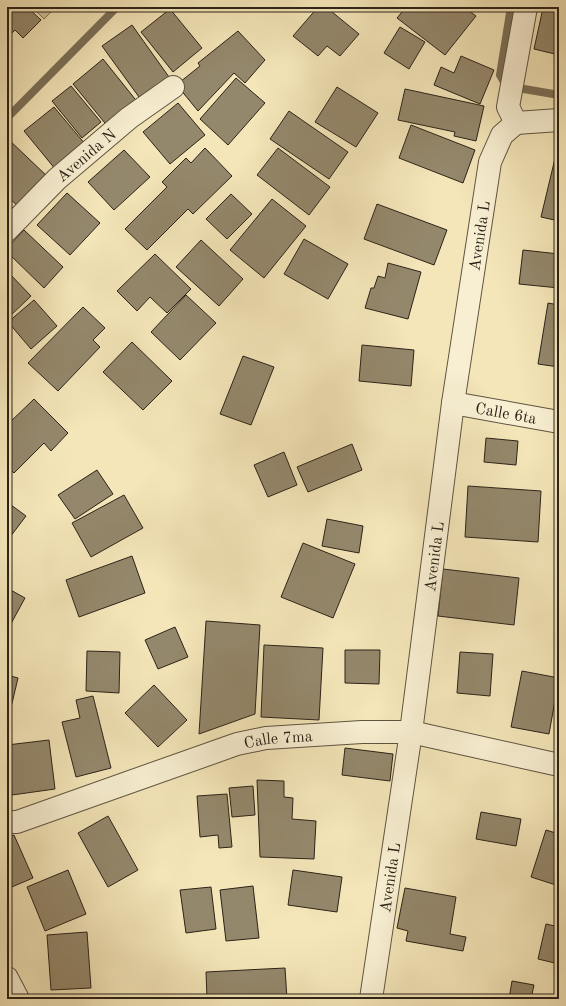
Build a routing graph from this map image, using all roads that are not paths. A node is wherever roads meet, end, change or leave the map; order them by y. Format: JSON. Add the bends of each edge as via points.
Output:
{"nodes":[{"id":1,"x":526,"y":7,"type":"edge"},
{"id":2,"x":173,"y":87,"type":"dead end"},
{"id":3,"x":559,"y":120,"type":"edge"},
{"id":4,"x":516,"y":123,"type":"junction"},
{"id":5,"x":7,"y":230,"type":"edge"},
{"id":6,"x":453,"y":403,"type":"junction"},
{"id":7,"x":559,"y":422,"type":"edge"},
{"id":8,"x":411,"y":732,"type":"junction"},
{"id":9,"x":559,"y":765,"type":"edge"},
{"id":10,"x":7,"y":822,"type":"edge"},
{"id":11,"x":7,"y":978,"type":"edge"},
{"id":12,"x":18,"y":999,"type":"edge"},
{"id":13,"x":371,"y":999,"type":"edge"}],
"edges":[{"from":1,"to":4,"type":"street","via":[[508,108]]},
{"from":2,"to":5,"type":"street","name":"Avenida N","via":[[129,118],[57,178]]},
{"from":3,"to":4,"type":"street"},
{"from":4,"to":6,"type":"street","name":"Avenida L","via":[[502,135],[490,162]]},
{"from":6,"to":7,"type":"street","name":"Calle 6ta"},
{"from":6,"to":8,"type":"street","name":"Avenida L"},
{"from":8,"to":9,"type":"street","name":"Calle 7ma"},
{"from":8,"to":10,"type":"street","name":"Calle 7ma","via":[[362,732],[266,738],[237,744],[17,822]]},
{"from":8,"to":13,"type":"street","name":"Avenida L"},
{"from":11,"to":12,"type":"street"}]}
